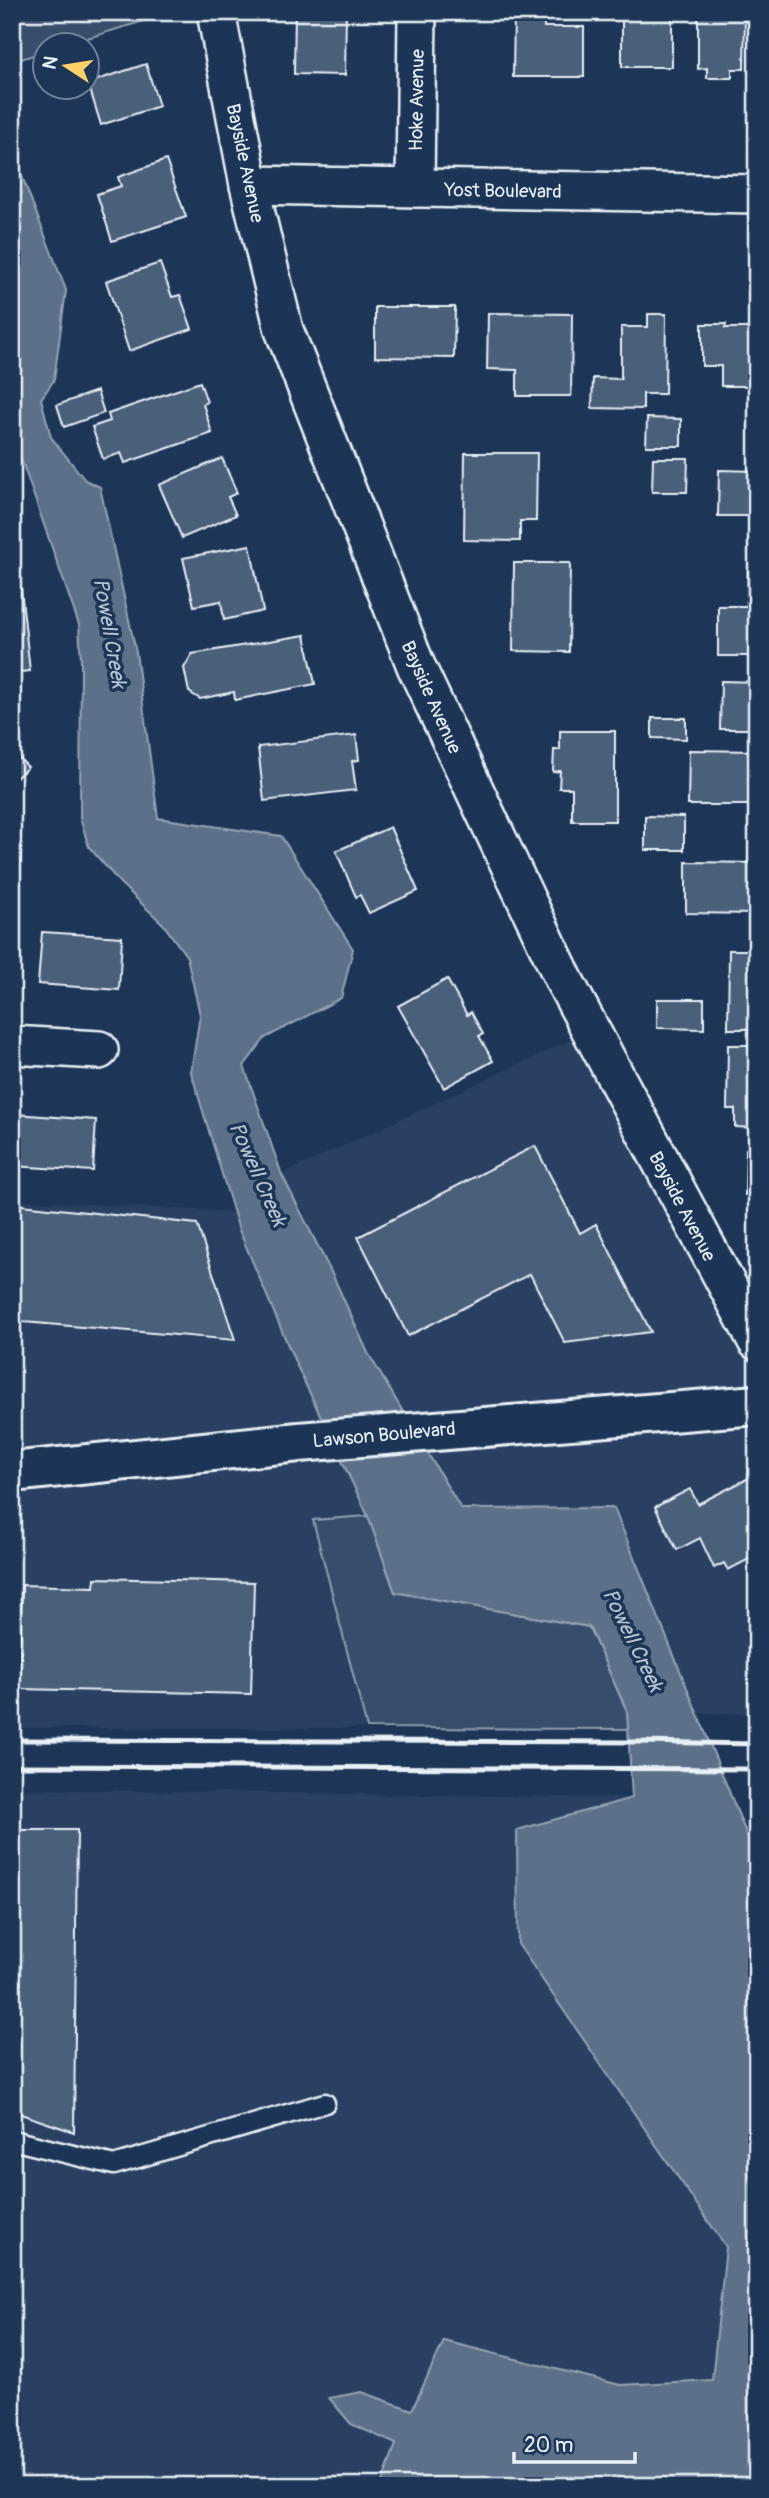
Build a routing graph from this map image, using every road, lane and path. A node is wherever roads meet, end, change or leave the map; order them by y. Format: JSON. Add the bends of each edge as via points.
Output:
{"nodes":[{"id":1,"x":216,"y":12,"type":"edge"},
{"id":2,"x":417,"y":12,"type":"edge"},
{"id":3,"x":249,"y":185,"type":"junction"},
{"id":4,"x":415,"y":188,"type":"junction"},
{"id":5,"x":757,"y":194,"type":"edge"},
{"id":6,"x":12,"y":1045,"type":"edge"},
{"id":7,"x":99,"y":1050,"type":"dead end"},
{"id":8,"x":757,"y":1341,"type":"edge"},
{"id":9,"x":757,"y":1405,"type":"edge"},
{"id":10,"x":12,"y":1472,"type":"edge"},
{"id":11,"x":325,"y":2103,"type":"dead end"},
{"id":12,"x":12,"y":2140,"type":"edge"}],
"edges":[{"from":1,"to":3,"type":"street","name":"Bayside Avenue"},
{"from":2,"to":4,"type":"street","name":"Hoke Avenue"},
{"from":3,"to":4,"type":"street","name":"Yost Boulevard"},
{"from":3,"to":8,"type":"street","name":"Bayside Avenue","via":[[284,330],[416,666],[565,982]]},
{"from":4,"to":5,"type":"street","name":"Yost Boulevard"},
{"from":6,"to":7,"type":"street"},
{"from":9,"to":10,"type":"main road","name":"Lawson Boulevard","via":[[299,1441]]},
{"from":11,"to":12,"type":"lane","via":[[114,2165]]}]}
